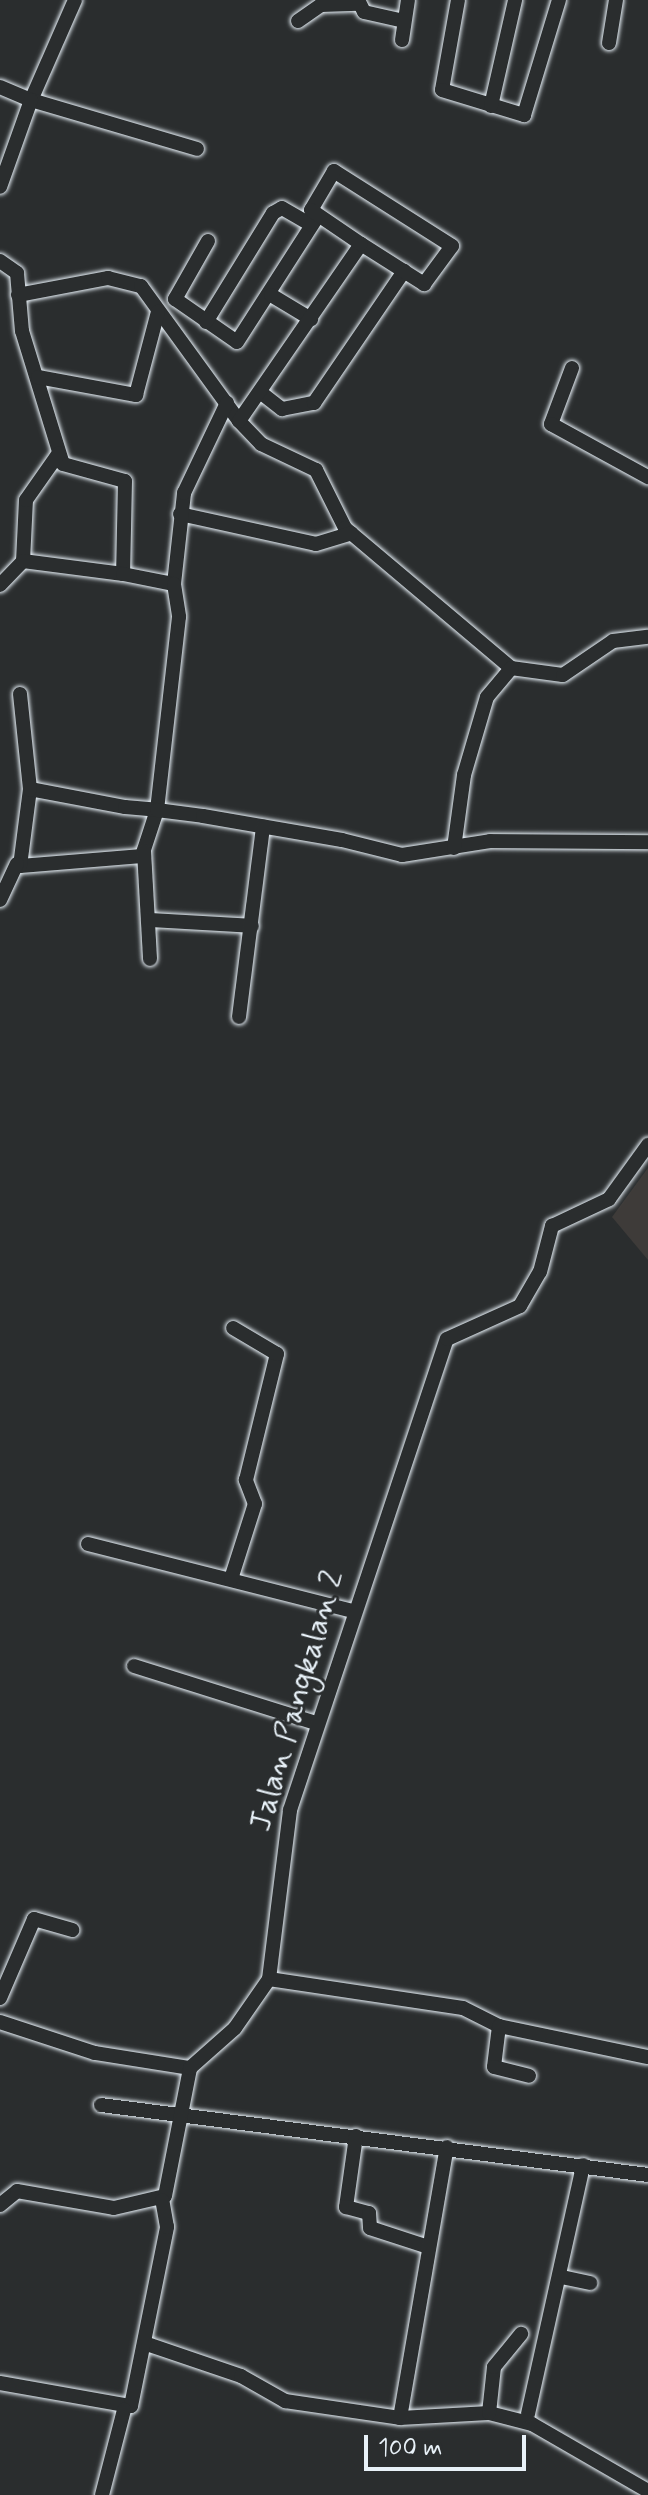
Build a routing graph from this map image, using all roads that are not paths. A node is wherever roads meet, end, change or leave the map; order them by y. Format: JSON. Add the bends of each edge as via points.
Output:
{"nodes":[{"id":1,"x":75,"y":0,"type":"edge"},
{"id":2,"x":408,"y":0,"type":"edge"},
{"id":3,"x":515,"y":0,"type":"edge"},
{"id":4,"x":559,"y":0,"type":"edge"},
{"id":5,"x":616,"y":0,"type":"edge"},
{"id":6,"x":358,"y":2,"type":"edge"},
{"id":7,"x":457,"y":4,"type":"edge"},
{"id":8,"x":298,"y":21,"type":"dead end"},
{"id":9,"x":404,"y":21,"type":"junction"},
{"id":10,"x":402,"y":40,"type":"dead end"},
{"id":11,"x":609,"y":43,"type":"dead end"},
{"id":12,"x":0,"y":87,"type":"edge"},
{"id":13,"x":31,"y":100,"type":"junction"},
{"id":14,"x":491,"y":106,"type":"junction"},
{"id":15,"x":197,"y":149,"type":"dead end"},
{"id":16,"x":0,"y":187,"type":"edge"},
{"id":17,"x":314,"y":220,"type":"junction"},
{"id":18,"x":208,"y":241,"type":"dead end"},
{"id":19,"x":361,"y":244,"type":"junction"},
{"id":20,"x":0,"y":261,"type":"edge"},
{"id":21,"x":404,"y":271,"type":"junction"},
{"id":22,"x":18,"y":295,"type":"junction"},
{"id":23,"x":271,"y":295,"type":"junction"},
{"id":24,"x":158,"y":312,"type":"junction"},
{"id":25,"x":311,"y":319,"type":"junction"},
{"id":26,"x":206,"y":322,"type":"junction"},
{"id":27,"x":572,"y":368,"type":"dead end"},
{"id":28,"x":38,"y":377,"type":"junction"},
{"id":29,"x":260,"y":392,"type":"junction"},
{"id":30,"x":227,"y":403,"type":"junction"},
{"id":31,"x":239,"y":421,"type":"junction"},
{"id":32,"x":59,"y":453,"type":"junction"},
{"id":33,"x":648,"y":477,"type":"edge"},
{"id":34,"x":180,"y":514,"type":"junction"},
{"id":35,"x":351,"y":533,"type":"junction"},
{"id":36,"x":23,"y":561,"type":"junction"},
{"id":37,"x":123,"y":574,"type":"junction"},
{"id":38,"x":174,"y":584,"type":"junction"},
{"id":39,"x":0,"y":585,"type":"edge"},
{"id":40,"x":648,"y":637,"type":"edge"},
{"id":41,"x":511,"y":668,"type":"junction"},
{"id":42,"x":20,"y":694,"type":"dead end"},
{"id":43,"x":30,"y":789,"type":"junction"},
{"id":44,"x":157,"y":810,"type":"junction"},
{"id":45,"x":263,"y":827,"type":"junction"},
{"id":46,"x":648,"y":842,"type":"edge"},
{"id":47,"x":454,"y":848,"type":"junction"},
{"id":48,"x":144,"y":851,"type":"junction"},
{"id":49,"x":17,"y":864,"type":"junction"},
{"id":50,"x":0,"y":900,"type":"edge"},
{"id":51,"x":149,"y":920,"type":"junction"},
{"id":52,"x":252,"y":926,"type":"junction"},
{"id":53,"x":150,"y":959,"type":"dead end"},
{"id":54,"x":239,"y":1017,"type":"dead end"},
{"id":55,"x":648,"y":1145,"type":"edge"},
{"id":56,"x":233,"y":1328,"type":"dead end"},
{"id":57,"x":88,"y":1544,"type":"dead end"},
{"id":58,"x":231,"y":1579,"type":"junction"},
{"id":59,"x":352,"y":1611,"type":"junction"},
{"id":60,"x":134,"y":1666,"type":"dead end"},
{"id":61,"x":316,"y":1723,"type":"junction"},
{"id":62,"x":72,"y":1930,"type":"dead end"},
{"id":63,"x":269,"y":1979,"type":"junction"},
{"id":64,"x":0,"y":1998,"type":"edge"},
{"id":65,"x":0,"y":2022,"type":"edge"},
{"id":66,"x":499,"y":2026,"type":"junction"},
{"id":67,"x":648,"y":2057,"type":"edge"},
{"id":68,"x":190,"y":2068,"type":"junction"},
{"id":69,"x":529,"y":2076,"type":"dead end"},
{"id":70,"x":101,"y":2105,"type":"dead end"},
{"id":71,"x":180,"y":2120,"type":"junction"},
{"id":72,"x":356,"y":2136,"type":"junction"},
{"id":73,"x":447,"y":2147,"type":"junction"},
{"id":74,"x":583,"y":2165,"type":"junction"},
{"id":75,"x":648,"y":2175,"type":"edge"},
{"id":76,"x":3,"y":2195,"type":"edge"},
{"id":77,"x":162,"y":2200,"type":"junction"},
{"id":78,"x":428,"y":2247,"type":"junction"},
{"id":79,"x":562,"y":2277,"type":"junction"},
{"id":80,"x":590,"y":2283,"type":"dead end"},
{"id":81,"x":521,"y":2334,"type":"dead end"},
{"id":82,"x":147,"y":2344,"type":"junction"},
{"id":83,"x":0,"y":2383,"type":"edge"},
{"id":84,"x":124,"y":2410,"type":"junction"},
{"id":85,"x":489,"y":2413,"type":"junction"},
{"id":86,"x":528,"y":2414,"type":"dead end"},
{"id":87,"x":400,"y":2418,"type":"junction"},
{"id":88,"x":648,"y":2491,"type":"edge"},
{"id":89,"x":102,"y":2495,"type":"edge"}],
"edges":[{"from":1,"to":13,"type":"street"},
{"from":2,"to":9,"type":"street"},
{"from":3,"to":14,"type":"street"},
{"from":4,"to":14,"type":"street","via":[[530,112]]},
{"from":5,"to":11,"type":"street"},
{"from":6,"to":8,"type":"street","via":[[321,5]]},
{"from":6,"to":9,"type":"street"},
{"from":7,"to":14,"type":"street","via":[[442,90]]},
{"from":9,"to":10,"type":"street"},
{"from":12,"to":13,"type":"street"},
{"from":13,"to":15,"type":"street"},
{"from":13,"to":16,"type":"street"},
{"from":17,"to":19,"type":"street"},
{"from":17,"to":21,"type":"street","via":[[312,204],[340,171],[451,244],[427,284]]},
{"from":17,"to":23,"type":"street"},
{"from":17,"to":26,"type":"street","via":[[282,208],[273,213]]},
{"from":18,"to":26,"type":"street","via":[[175,294]]},
{"from":19,"to":21,"type":"street"},
{"from":19,"to":25,"type":"street"},
{"from":20,"to":22,"type":"street","via":[[15,268]]},
{"from":21,"to":29,"type":"street","via":[[314,403],[282,409]]},
{"from":22,"to":24,"type":"street","via":[[120,278],[141,286]]},
{"from":22,"to":28,"type":"street"},
{"from":23,"to":25,"type":"street"},
{"from":23,"to":26,"type":"street","via":[[240,341]]},
{"from":24,"to":28,"type":"street","via":[[136,395]]},
{"from":24,"to":30,"type":"street"},
{"from":25,"to":29,"type":"street"},
{"from":27,"to":33,"type":"street","via":[[551,424]]},
{"from":28,"to":32,"type":"street"},
{"from":29,"to":31,"type":"street"},
{"from":30,"to":31,"type":"street"},
{"from":30,"to":34,"type":"street","via":[[195,458]]},
{"from":31,"to":35,"type":"street","via":[[261,444],[316,470]]},
{"from":32,"to":36,"type":"street","via":[[26,500]]},
{"from":32,"to":37,"type":"street","via":[[63,464],[125,481]]},
{"from":34,"to":35,"type":"street","via":[[316,544]]},
{"from":34,"to":38,"type":"street"},
{"from":35,"to":41,"type":"street"},
{"from":36,"to":37,"type":"street"},
{"from":36,"to":39,"type":"street"},
{"from":37,"to":38,"type":"street"},
{"from":38,"to":44,"type":"street","via":[[179,653]]},
{"from":40,"to":41,"type":"street","via":[[613,641],[563,675]]},
{"from":41,"to":47,"type":"street","via":[[487,697],[464,775]]},
{"from":42,"to":43,"type":"street"},
{"from":43,"to":44,"type":"street"},
{"from":43,"to":49,"type":"street"},
{"from":44,"to":45,"type":"street"},
{"from":44,"to":48,"type":"street"},
{"from":45,"to":47,"type":"street","via":[[402,855]]},
{"from":45,"to":52,"type":"street"},
{"from":46,"to":47,"type":"street","via":[[490,841]]},
{"from":48,"to":49,"type":"street","via":[[138,859]]},
{"from":48,"to":51,"type":"street"},
{"from":49,"to":50,"type":"street"},
{"from":51,"to":52,"type":"street"},
{"from":51,"to":53,"type":"street"},
{"from":52,"to":54,"type":"street"},
{"from":55,"to":59,"type":"street","name":"Jalan Pangkalan 2","via":[[609,1199],[565,1217],[548,1234],[540,1272],[513,1311],[455,1329],[447,1339]]},
{"from":56,"to":58,"type":"street","via":[[277,1354],[246,1480],[255,1504]]},
{"from":57,"to":58,"type":"street"},
{"from":58,"to":59,"type":"street"},
{"from":59,"to":61,"type":"street","name":"Jalan Pangkalan 2"},
{"from":60,"to":61,"type":"street"},
{"from":61,"to":63,"type":"street","name":"Jalan Pangkalan 2","via":[[284,1841]]},
{"from":62,"to":64,"type":"street","via":[[34,1919]]},
{"from":63,"to":66,"type":"street","via":[[450,2004]]},
{"from":63,"to":68,"type":"street","name":"Jalan Pangkalan 2","via":[[235,2028]]},
{"from":65,"to":68,"type":"street","via":[[95,2053]]},
{"from":66,"to":67,"type":"street"},
{"from":66,"to":69,"type":"street","via":[[494,2067]]},
{"from":68,"to":71,"type":"street"},
{"from":70,"to":71,"type":"street"},
{"from":71,"to":72,"type":"street"},
{"from":71,"to":77,"type":"street"},
{"from":72,"to":73,"type":"street"},
{"from":72,"to":78,"type":"street","via":[[346,2207],[369,2213],[370,2228]]},
{"from":73,"to":74,"type":"street"},
{"from":73,"to":78,"type":"street"},
{"from":74,"to":75,"type":"street"},
{"from":74,"to":79,"type":"street"},
{"from":76,"to":77,"type":"street","via":[[114,2208]]},
{"from":77,"to":82,"type":"street","via":[[167,2227]]},
{"from":78,"to":87,"type":"street"},
{"from":79,"to":80,"type":"street"},
{"from":79,"to":86,"type":"street"},
{"from":81,"to":85,"type":"street","via":[[494,2367]]},
{"from":82,"to":84,"type":"street","via":[[135,2401]]},
{"from":82,"to":87,"type":"street","via":[[241,2376],[285,2401]]},
{"from":83,"to":84,"type":"street"},
{"from":84,"to":89,"type":"street"},
{"from":85,"to":87,"type":"street"},
{"from":85,"to":88,"type":"street","via":[[532,2424]]}]}
